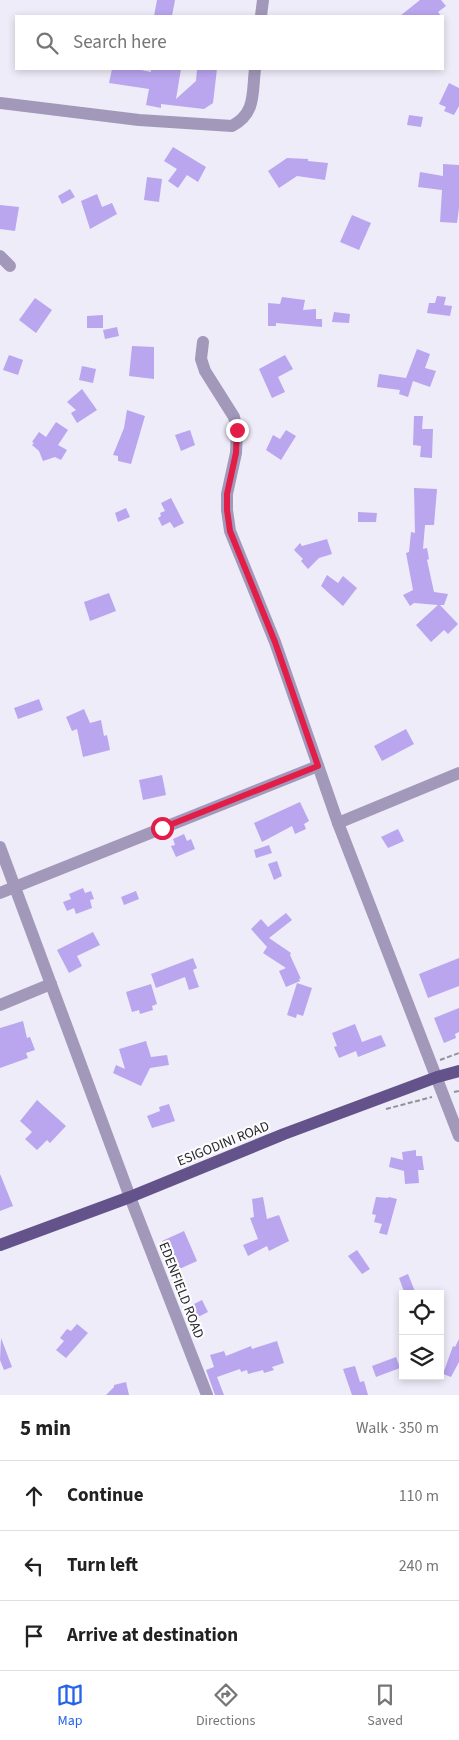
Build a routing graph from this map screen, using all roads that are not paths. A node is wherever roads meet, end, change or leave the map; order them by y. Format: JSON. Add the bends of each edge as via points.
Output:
{"nodes":[{"id":1,"x":263,"y":0,"type":"edge"},
{"id":2,"x":261,"y":15,"type":"edge"},
{"id":3,"x":255,"y":70,"type":"edge"},
{"id":4,"x":0,"y":104,"type":"edge"},
{"id":5,"x":0,"y":256,"type":"edge"},
{"id":6,"x":10,"y":266,"type":"dead end"},
{"id":7,"x":203,"y":342,"type":"dead end"},
{"id":8,"x":318,"y":766,"type":"junction"},
{"id":9,"x":459,"y":773,"type":"edge"},
{"id":10,"x":338,"y":823,"type":"junction"},
{"id":11,"x":0,"y":847,"type":"edge"},
{"id":12,"x":15,"y":887,"type":"junction"},
{"id":13,"x":0,"y":893,"type":"edge"},
{"id":14,"x":51,"y":984,"type":"junction"},
{"id":15,"x":0,"y":1005,"type":"edge"},
{"id":16,"x":459,"y":1071,"type":"edge"},
{"id":17,"x":437,"y":1077,"type":"junction"},
{"id":18,"x":459,"y":1136,"type":"edge"},
{"id":19,"x":130,"y":1196,"type":"junction"},
{"id":20,"x":0,"y":1245,"type":"edge"},
{"id":21,"x":207,"y":1395,"type":"edge"}],
"edges":[{"from":1,"to":2,"type":"street"},
{"from":3,"to":4,"type":"street","via":[[248,112],[232,126],[139,120]]},
{"from":5,"to":6,"type":"street"},
{"from":7,"to":8,"type":"street","via":[[201,359],[205,371],[234,417],[237,430],[236,453],[227,494],[230,531],[275,642]]},
{"from":8,"to":10,"type":"street"},
{"from":8,"to":12,"type":"street"},
{"from":9,"to":10,"type":"street"},
{"from":10,"to":17,"type":"street"},
{"from":11,"to":12,"type":"street","name":"EDENFIELD ROAD"},
{"from":12,"to":13,"type":"street"},
{"from":12,"to":14,"type":"street","name":"EDENFIELD ROAD"},
{"from":14,"to":15,"type":"street"},
{"from":14,"to":19,"type":"street","name":"EDENFIELD ROAD"},
{"from":16,"to":17,"type":"main road","name":"ESIGODINI ROAD"},
{"from":17,"to":18,"type":"street"},
{"from":17,"to":19,"type":"main road","name":"ESIGODINI ROAD"},
{"from":19,"to":20,"type":"main road","name":"ESIGODINI ROAD"},
{"from":19,"to":21,"type":"street","name":"EDENFIELD ROAD"}]}
